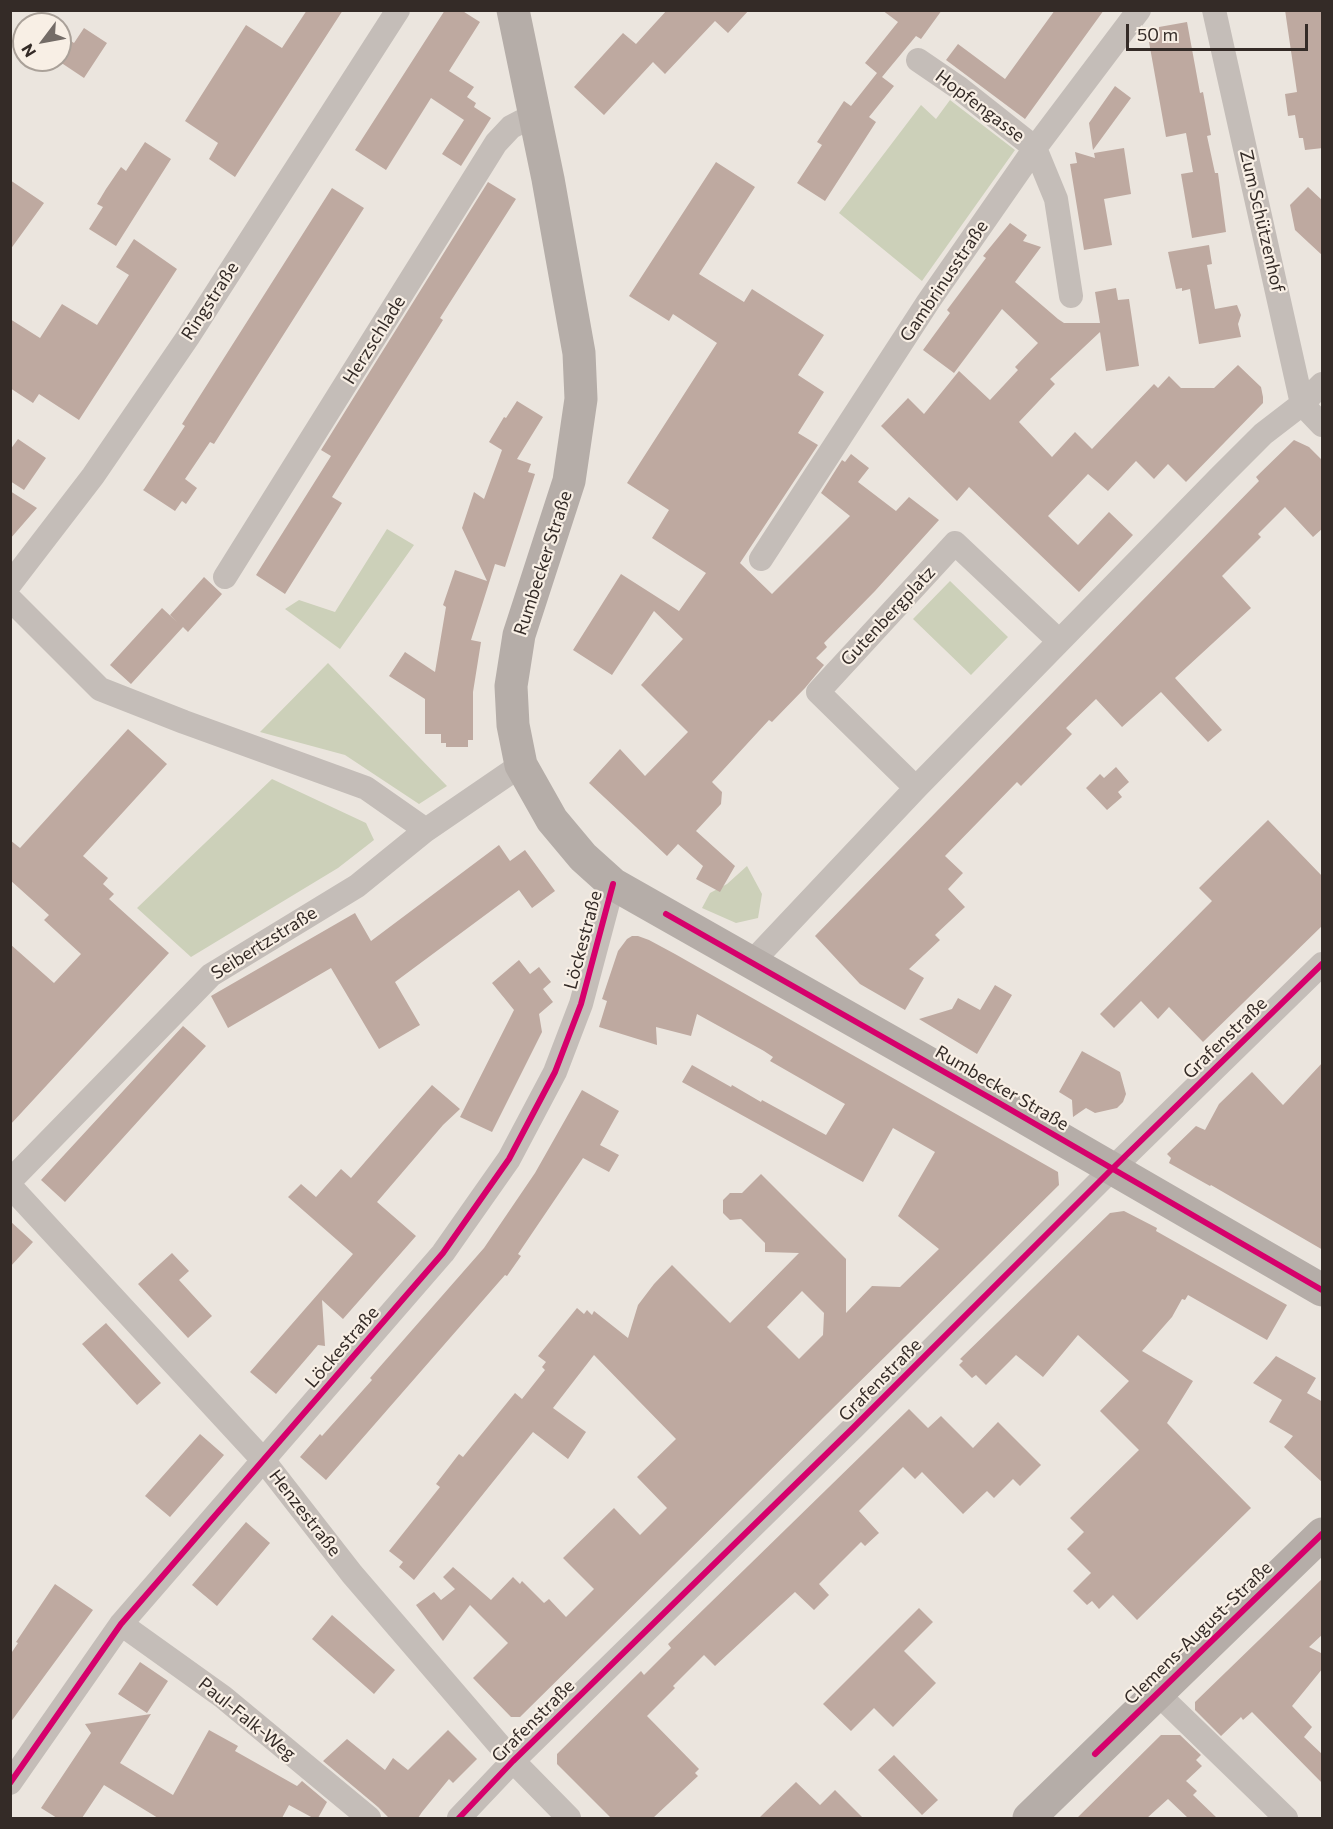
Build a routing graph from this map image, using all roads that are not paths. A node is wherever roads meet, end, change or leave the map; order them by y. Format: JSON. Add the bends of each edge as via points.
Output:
{"nodes":[{"id":1,"x":398,"y":10,"type":"edge"},
{"id":2,"x":513,"y":10,"type":"edge"},
{"id":3,"x":1139,"y":10,"type":"edge"},
{"id":4,"x":1214,"y":10,"type":"edge"},
{"id":5,"x":918,"y":60,"type":"dead end"},
{"id":6,"x":534,"y":115,"type":"junction"},
{"id":7,"x":1035,"y":148,"type":"junction"},
{"id":8,"x":1071,"y":296,"type":"dead end"},
{"id":9,"x":1323,"y":384,"type":"edge"},
{"id":10,"x":1302,"y":404,"type":"junction"},
{"id":11,"x":1323,"y":425,"type":"edge"},
{"id":12,"x":761,"y":559,"type":"dead end"},
{"id":13,"x":225,"y":577,"type":"dead end"},
{"id":14,"x":10,"y":584,"type":"edge"},
{"id":15,"x":10,"y":599,"type":"edge"},
{"id":16,"x":1059,"y":640,"type":"junction"},
{"id":17,"x":521,"y":765,"type":"junction"},
{"id":18,"x":916,"y":788,"type":"junction"},
{"id":19,"x":426,"y":830,"type":"junction"},
{"id":20,"x":614,"y":884,"type":"junction"},
{"id":21,"x":751,"y":963,"type":"junction"},
{"id":22,"x":1323,"y":963,"type":"edge"},
{"id":23,"x":1112,"y":1169,"type":"junction"},
{"id":24,"x":10,"y":1181,"type":"edge"},
{"id":25,"x":10,"y":1186,"type":"edge"},
{"id":26,"x":1323,"y":1290,"type":"edge"},
{"id":27,"x":264,"y":1461,"type":"junction"},
{"id":28,"x":1323,"y":1534,"type":"edge"},
{"id":29,"x":121,"y":1624,"type":"junction"},
{"id":30,"x":1157,"y":1693,"type":"junction"},
{"id":31,"x":513,"y":1761,"type":"junction"},
{"id":32,"x":10,"y":1783,"type":"edge"},
{"id":33,"x":369,"y":1818,"type":"edge"},
{"id":34,"x":459,"y":1818,"type":"edge"},
{"id":35,"x":569,"y":1818,"type":"edge"},
{"id":36,"x":1029,"y":1818,"type":"edge"},
{"id":37,"x":1286,"y":1818,"type":"edge"}],
"edges":[{"from":1,"to":14,"type":"street","name":"Ringstraße","via":[[188,337],[93,476]]},
{"from":2,"to":6,"type":"street","name":"Rumbecker Straße"},
{"from":3,"to":7,"type":"street","name":"Gambrinusstraße"},
{"from":4,"to":10,"type":"street","name":"Zum Schützenhof"},
{"from":5,"to":7,"type":"street","name":"Hopfengasse"},
{"from":6,"to":13,"type":"street","name":"Herzschlade","via":[[511,127],[496,143]]},
{"from":6,"to":17,"type":"street","name":"Rumbecker Straße","via":[[579,353],[581,399],[569,481],[519,635],[511,686]]},
{"from":7,"to":8,"type":"street","name":"Hopfengasse","via":[[1056,199]]},
{"from":7,"to":12,"type":"street","name":"Gambrinusstraße","via":[[928,302]]},
{"from":9,"to":10,"type":"street"},
{"from":10,"to":11,"type":"street"},
{"from":10,"to":16,"type":"street","via":[[1263,434]]},
{"from":15,"to":19,"type":"street","via":[[100,689],[366,788]]},
{"from":16,"to":18,"type":"street"},
{"from":16,"to":18,"type":"street","name":"Gutenbergplatz","via":[[955,543],[818,692]]},
{"from":17,"to":19,"type":"street","name":"Seibertzstraße"},
{"from":17,"to":20,"type":"street","name":"Rumbecker Straße","via":[[552,820],[583,857]]},
{"from":18,"to":21,"type":"street"},
{"from":19,"to":24,"type":"street","name":"Seibertzstraße","via":[[357,886],[211,975]]},
{"from":20,"to":21,"type":"street","name":"Rumbecker Straße"},
{"from":20,"to":27,"type":"street","name":"Löckestraße","via":[[581,1004],[555,1072],[510,1159],[443,1254]]},
{"from":21,"to":23,"type":"street","name":"Rumbecker Straße"},
{"from":22,"to":23,"type":"street","name":"Grafenstraße"},
{"from":23,"to":26,"type":"street","name":"Rumbecker Straße"},
{"from":23,"to":31,"type":"street","name":"Grafenstraße"},
{"from":25,"to":27,"type":"street","name":"Henzestraße"},
{"from":27,"to":29,"type":"street","name":"Löckestraße"},
{"from":27,"to":31,"type":"street","name":"Henzestraße","via":[[352,1574]]},
{"from":28,"to":30,"type":"street","name":"Clemens-August-Straße"},
{"from":29,"to":32,"type":"street","name":"Löckestraße"},
{"from":29,"to":33,"type":"street","name":"Paul-Falk-Weg","via":[[223,1697]]},
{"from":30,"to":36,"type":"street","name":"Clemens-August-Straße"},
{"from":30,"to":37,"type":"street"},
{"from":31,"to":34,"type":"street","name":"Grafenstraße"},
{"from":31,"to":35,"type":"street","name":"Henzestraße"}]}
